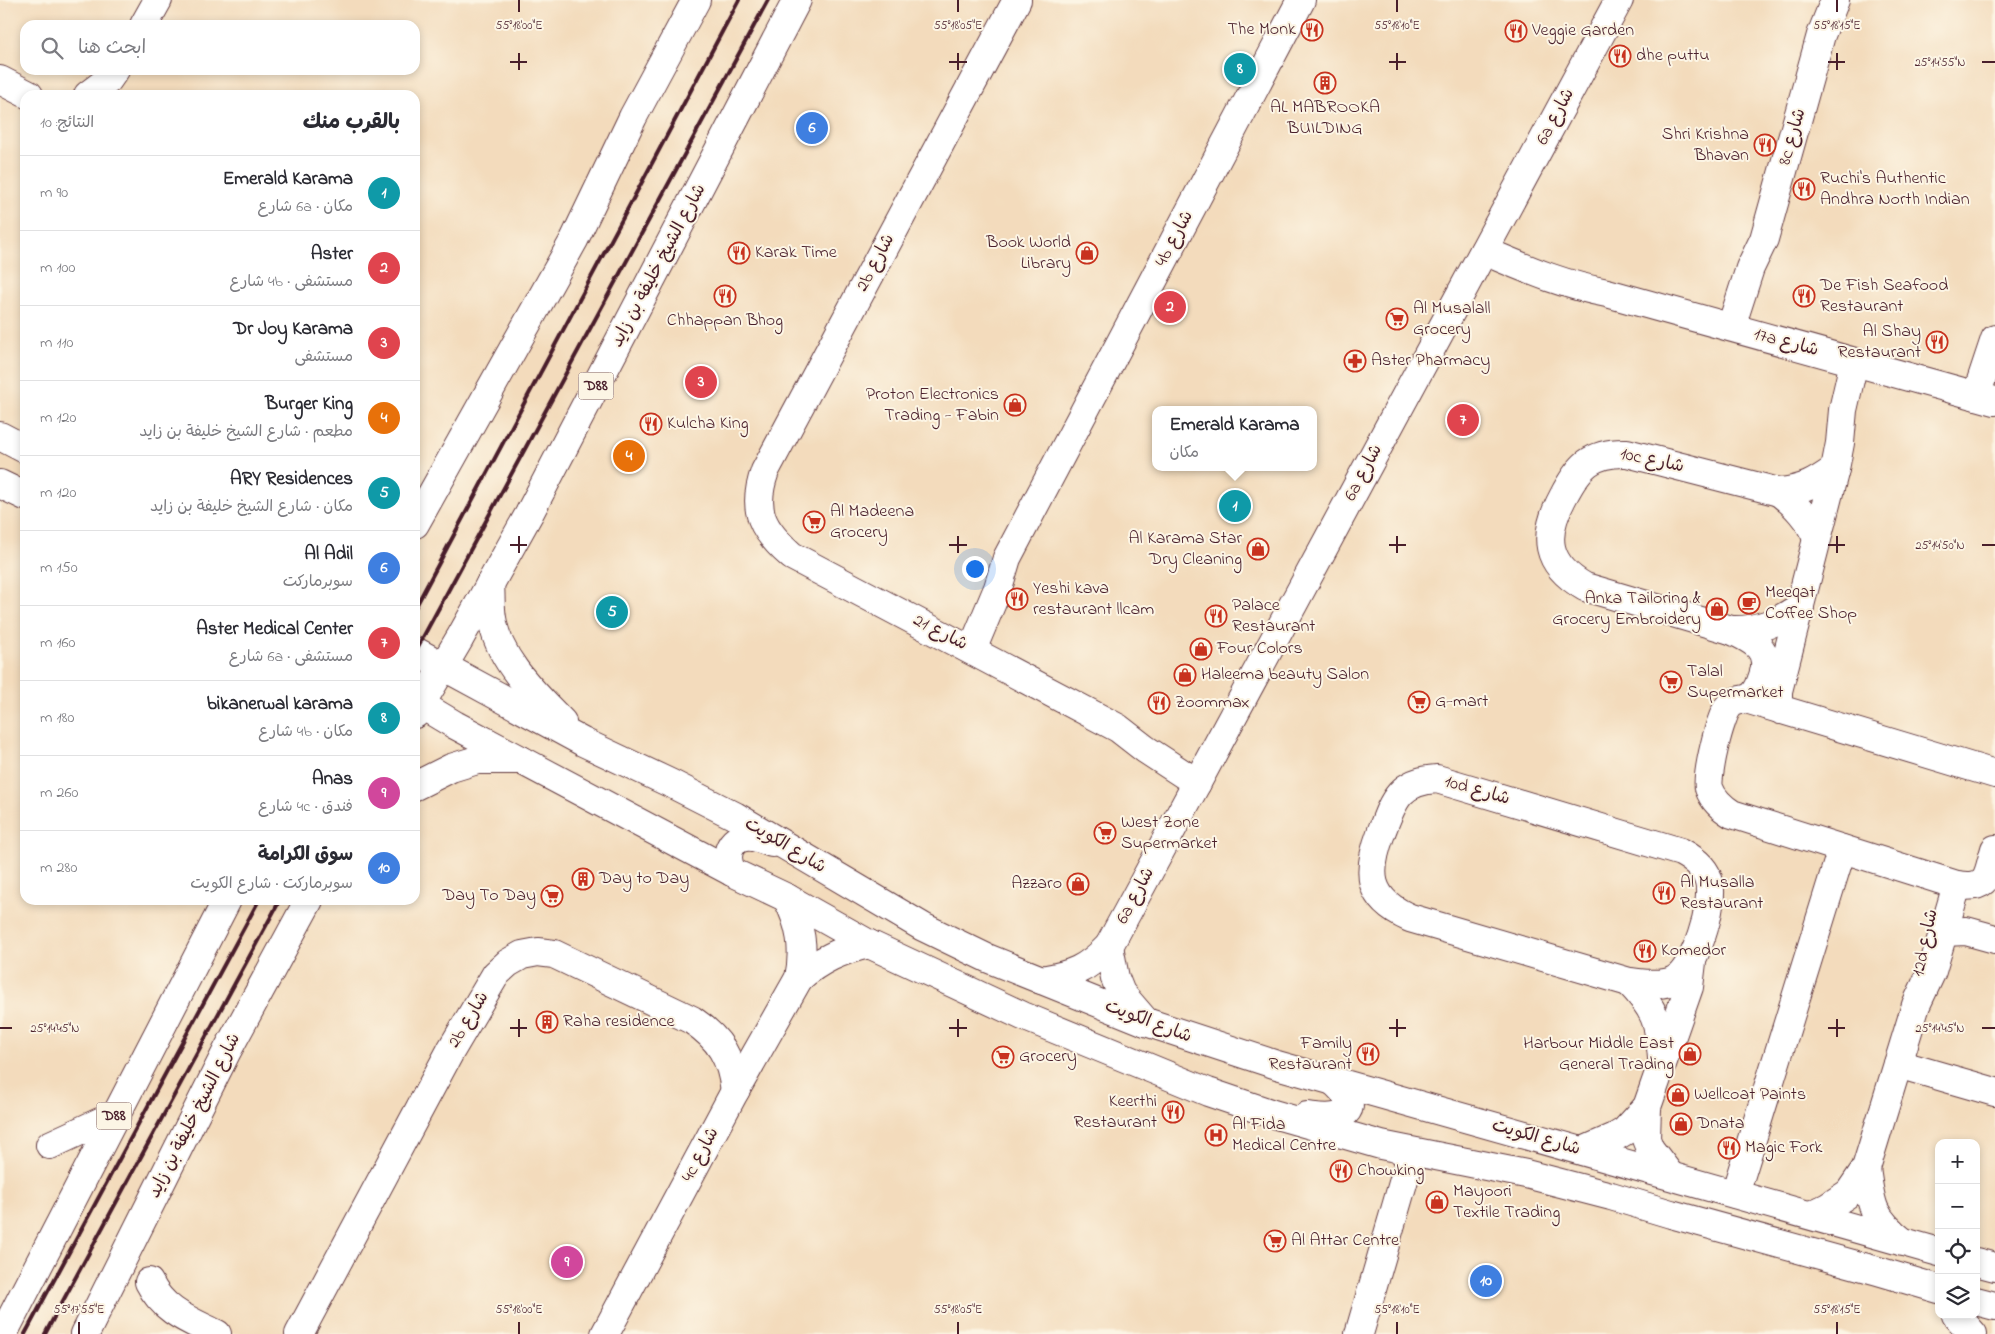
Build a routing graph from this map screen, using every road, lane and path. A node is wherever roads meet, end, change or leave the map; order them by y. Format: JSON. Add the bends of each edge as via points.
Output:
{"nodes":[{"id":1,"x":158,"y":0,"type":"edge"},
{"id":2,"x":696,"y":0,"type":"edge"},
{"id":3,"x":797,"y":0,"type":"edge"},
{"id":4,"x":1017,"y":0,"type":"edge"},
{"id":5,"x":1301,"y":0,"type":"edge"},
{"id":6,"x":1619,"y":0,"type":"edge"},
{"id":7,"x":1826,"y":0,"type":"edge"},
{"id":8,"x":1835,"y":0,"type":"edge"},
{"id":9,"x":147,"y":20,"type":"edge"},
{"id":10,"x":1821,"y":35,"type":"junction"},
{"id":11,"x":112,"y":75,"type":"edge"},
{"id":12,"x":0,"y":80,"type":"edge"},
{"id":13,"x":95,"y":90,"type":"edge"},
{"id":14,"x":20,"y":91,"type":"edge"},
{"id":15,"x":1489,"y":241,"type":"junction"},
{"id":16,"x":1739,"y":330,"type":"junction"},
{"id":17,"x":1995,"y":339,"type":"edge"},
{"id":18,"x":1861,"y":363,"type":"junction"},
{"id":19,"x":1990,"y":396,"type":"edge"},
{"id":20,"x":0,"y":436,"type":"edge"},
{"id":21,"x":20,"y":446,"type":"edge"},
{"id":22,"x":448,"y":465,"type":"junction"},
{"id":23,"x":1835,"y":469,"type":"junction"},
{"id":24,"x":0,"y":484,"type":"edge"},
{"id":25,"x":1779,"y":492,"type":"junction"},
{"id":26,"x":20,"y":494,"type":"edge"},
{"id":27,"x":420,"y":495,"type":"edge"},
{"id":28,"x":420,"y":515,"type":"edge"},
{"id":29,"x":767,"y":532,"type":"joint"},
{"id":30,"x":1817,"y":538,"type":"junction"},
{"id":31,"x":490,"y":583,"type":"junction"},
{"id":32,"x":1800,"y":607,"type":"junction"},
{"id":33,"x":1732,"y":630,"type":"junction"},
{"id":34,"x":962,"y":645,"type":"junction"},
{"id":35,"x":420,"y":653,"type":"edge"},
{"id":36,"x":443,"y":667,"type":"junction"},
{"id":37,"x":1746,"y":699,"type":"junction"},
{"id":38,"x":420,"y":702,"type":"edge"},
{"id":39,"x":420,"y":708,"type":"edge"},
{"id":40,"x":1781,"y":710,"type":"junction"},
{"id":41,"x":583,"y":742,"type":"junction"},
{"id":42,"x":523,"y":760,"type":"junction"},
{"id":43,"x":1995,"y":774,"type":"edge"},
{"id":44,"x":1201,"y":775,"type":"junction"},
{"id":45,"x":420,"y":784,"type":"edge"},
{"id":46,"x":1842,"y":849,"type":"junction"},
{"id":47,"x":1995,"y":849,"type":"edge"},
{"id":48,"x":796,"y":853,"type":"junction"},
{"id":49,"x":732,"y":872,"type":"junction"},
{"id":50,"x":1948,"y":883,"type":"junction"},
{"id":51,"x":787,"y":898,"type":"junction"},
{"id":52,"x":224,"y":905,"type":"edge"},
{"id":53,"x":306,"y":905,"type":"edge"},
{"id":54,"x":1943,"y":932,"type":"junction"},
{"id":55,"x":1995,"y":939,"type":"edge"},
{"id":56,"x":869,"y":944,"type":"junction"},
{"id":57,"x":1109,"y":946,"type":"junction"},
{"id":58,"x":1692,"y":962,"type":"junction"},
{"id":59,"x":799,"y":978,"type":"junction"},
{"id":60,"x":1041,"y":980,"type":"junction"},
{"id":61,"x":1629,"y":982,"type":"junction"},
{"id":62,"x":1916,"y":1005,"type":"junction"},
{"id":63,"x":1146,"y":1022,"type":"junction"},
{"id":64,"x":1662,"y":1062,"type":"junction"},
{"id":65,"x":1898,"y":1064,"type":"junction"},
{"id":66,"x":1950,"y":1079,"type":"junction"},
{"id":67,"x":1333,"y":1081,"type":"junction"},
{"id":68,"x":735,"y":1091,"type":"junction"},
{"id":69,"x":1995,"y":1092,"type":"edge"},
{"id":70,"x":1647,"y":1107,"type":"junction"},
{"id":71,"x":1883,"y":1112,"type":"junction"},
{"id":72,"x":1273,"y":1114,"type":"junction"},
{"id":73,"x":114,"y":1115,"type":"junction"},
{"id":74,"x":50,"y":1144,"type":"dead end"},
{"id":75,"x":1583,"y":1151,"type":"junction"},
{"id":76,"x":1412,"y":1152,"type":"junction"},
{"id":77,"x":1866,"y":1168,"type":"junction"},
{"id":78,"x":1670,"y":1175,"type":"junction"},
{"id":79,"x":1735,"y":1194,"type":"junction"},
{"id":80,"x":1811,"y":1216,"type":"junction"},
{"id":81,"x":1903,"y":1242,"type":"junction"},
{"id":82,"x":1935,"y":1251,"type":"edge"},
{"id":83,"x":1980,"y":1263,"type":"edge"},
{"id":84,"x":1995,"y":1268,"type":"edge"},
{"id":85,"x":1878,"y":1271,"type":"junction"},
{"id":86,"x":149,"y":1282,"type":"dead end"},
{"id":87,"x":1935,"y":1288,"type":"edge"},
{"id":88,"x":1980,"y":1301,"type":"edge"},
{"id":89,"x":1935,"y":1303,"type":"edge"},
{"id":90,"x":1995,"y":1306,"type":"edge"},
{"id":91,"x":1960,"y":1319,"type":"edge"},
{"id":92,"x":3,"y":1334,"type":"edge"},
{"id":93,"x":84,"y":1334,"type":"edge"},
{"id":94,"x":217,"y":1334,"type":"edge"},
{"id":95,"x":299,"y":1334,"type":"edge"},
{"id":96,"x":605,"y":1334,"type":"edge"},
{"id":97,"x":1360,"y":1334,"type":"edge"},
{"id":98,"x":1973,"y":1334,"type":"edge"}],
"edges":[{"from":1,"to":9,"type":"street"},
{"from":2,"to":22,"type":"street","via":[[633,117],[574,240]]},
{"from":3,"to":31,"type":"street","name":"شارع الشيخ خليفة بن زايد","number":"D88","via":[[534,505]]},
{"from":4,"to":29,"type":"street","name":"2b شارع","via":[[765,471],[758,501]]},
{"from":5,"to":34,"type":"street","name":"4b شارع","via":[[1007,558],[982,590]]},
{"from":6,"to":15,"type":"street","name":"6a شارع"},
{"from":7,"to":10,"type":"street","name":"8c شارع"},
{"from":8,"to":10,"type":"street","name":"8c شارع"},
{"from":10,"to":16,"type":"street","name":"8c شارع","via":[[1764,239],[1750,268]]},
{"from":11,"to":13,"type":"street"},
{"from":12,"to":14,"type":"street"},
{"from":15,"to":16,"type":"street","name":"17a شارع","via":[[1554,280]]},
{"from":15,"to":44,"type":"street","name":"6a شارع"},
{"from":16,"to":18,"type":"street","name":"17a شارع"},
{"from":17,"to":19,"type":"street"},
{"from":18,"to":19,"type":"street","name":"17a شارع"},
{"from":18,"to":23,"type":"street","via":[[1843,410]]},
{"from":20,"to":21,"type":"street"},
{"from":22,"to":27,"type":"street"},
{"from":22,"to":28,"type":"street"},
{"from":23,"to":25,"type":"street","name":"10c شارع","via":[[1805,487]]},
{"from":23,"to":30,"type":"street"},
{"from":24,"to":26,"type":"street"},
{"from":25,"to":30,"type":"street","name":"10c شارع","via":[[1806,516]]},
{"from":25,"to":33,"type":"street","name":"10c شارع","via":[[1627,453],[1612,452],[1597,456],[1579,470],[1553,515],[1550,541],[1554,556],[1572,580],[1585,587]]},
{"from":29,"to":34,"type":"street","name":"شارع 21","via":[[792,556]]},
{"from":30,"to":32,"type":"street"},
{"from":31,"to":36,"type":"street","name":"شارع الشيخ خليفة بن زايد","number":"D88"},
{"from":31,"to":41,"type":"street","via":[[492,619],[504,653],[540,700]]},
{"from":32,"to":33,"type":"street","name":"10c شارع","via":[[1760,628]]},
{"from":32,"to":40,"type":"street","via":[[1778,691]]},
{"from":33,"to":37,"type":"street","name":"10c شارع","via":[[1757,644],[1766,661],[1759,688]]},
{"from":34,"to":44,"type":"street","name":"شارع 21","via":[[1118,728],[1145,749]]},
{"from":35,"to":36,"type":"street","name":"شارع الكويت"},
{"from":36,"to":38,"type":"street","name":"شارع الشيخ خليفة بن زايد","number":"D88"},
{"from":36,"to":41,"type":"street","name":"شارع الكويت"},
{"from":37,"to":40,"type":"street"},
{"from":37,"to":46,"type":"street","name":"10c شارع","via":[[1733,702],[1725,712],[1708,774],[1713,798],[1732,814]]},
{"from":39,"to":42,"type":"street","name":"شارع الكويت"},
{"from":40,"to":43,"type":"street"},
{"from":41,"to":48,"type":"street","name":"شارع الكويت","via":[[735,816]]},
{"from":42,"to":45,"type":"street","via":[[477,760],[451,768]]},
{"from":42,"to":49,"type":"street","name":"شارع الكويت"},
{"from":44,"to":57,"type":"street","name":"6a شارع"},
{"from":46,"to":50,"type":"street","name":"10c شارع"},
{"from":46,"to":79,"type":"street"},
{"from":47,"to":50,"type":"street","via":[[1982,883],[1970,887]]},
{"from":48,"to":49,"type":"street","via":[[760,838],[741,838],[732,844],[728,853],[727,863]]},
{"from":48,"to":60,"type":"street","name":"شارع الكويت","via":[[923,927]]},
{"from":49,"to":51,"type":"street","name":"شارع الكويت"},
{"from":50,"to":54,"type":"street","name":"12d شارع"},
{"from":50,"to":62,"type":"street","name":"12d شارع","via":[[1920,966]]},
{"from":51,"to":56,"type":"street","name":"شارع الكويت"},
{"from":51,"to":59,"type":"street","name":"4c شارع","via":[[800,929],[802,962]]},
{"from":52,"to":73,"type":"street","number":"D88"},
{"from":53,"to":93,"type":"street","name":"شارع الشيخ خليفة بن زايد","via":[[231,1044]]},
{"from":54,"to":55,"type":"street","name":"12d شارع","via":[[1966,931]]},
{"from":54,"to":62,"type":"street","name":"12d شارع","via":[[1932,971]]},
{"from":56,"to":59,"type":"street","name":"4c شارع","via":[[831,955]]},
{"from":56,"to":72,"type":"street","name":"شارع الكويت","via":[[1023,1016],[1208,1092]]},
{"from":57,"to":60,"type":"street","name":"6a شارع","via":[[1078,972]]},
{"from":57,"to":63,"type":"street","via":[[1121,993]]},
{"from":58,"to":61,"type":"street","name":"10d شارع","via":[[1685,972],[1662,984]]},
{"from":58,"to":61,"type":"street","name":"10d شارع","via":[[1711,904],[1711,893],[1704,871],[1682,852],[1443,781],[1425,780],[1402,790],[1392,803],[1373,856],[1371,872],[1383,901],[1410,918]]},
{"from":58,"to":64,"type":"street","name":"10d شارع","via":[[1689,987]]},
{"from":59,"to":68,"type":"street","name":"4c شارع"},
{"from":60,"to":63,"type":"street","name":"شارع الكويت"},
{"from":61,"to":64,"type":"street","name":"10d شارع","via":[[1654,1013]]},
{"from":62,"to":65,"type":"street","name":"12d شارع"},
{"from":63,"to":67,"type":"street","name":"شارع الكويت"},
{"from":64,"to":70,"type":"street","name":"10d شارع"},
{"from":65,"to":66,"type":"street"},
{"from":65,"to":71,"type":"street","name":"12d شارع"},
{"from":66,"to":69,"type":"street"},
{"from":66,"to":71,"type":"street","via":[[1907,1093]]},
{"from":67,"to":72,"type":"street","via":[[1348,1096],[1349,1104],[1340,1115]]},
{"from":67,"to":75,"type":"street","name":"شارع الكويت"},
{"from":68,"to":95,"type":"street","name":"2b شارع","via":[[728,1058],[719,1043],[692,1020],[554,954],[522,955],[496,974],[451,1050]]},
{"from":68,"to":96,"type":"street","name":"4c شارع"},
{"from":70,"to":75,"type":"street","name":"10d شارع","via":[[1625,1131]]},
{"from":70,"to":78,"type":"street","name":"10d شارع","via":[[1646,1139]]},
{"from":71,"to":77,"type":"street","name":"12d شارع"},
{"from":72,"to":76,"type":"street","name":"شارع الكويت"},
{"from":73,"to":74,"type":"street"},
{"from":73,"to":92,"type":"street","number":"D88"},
{"from":75,"to":78,"type":"street","name":"شارع الكويت"},
{"from":76,"to":85,"type":"street","name":"شارع الكويت","via":[[1562,1183]]},
{"from":76,"to":97,"type":"street"},
{"from":77,"to":80,"type":"street","name":"12d شارع","via":[[1848,1193]]},
{"from":77,"to":81,"type":"street","name":"12d شارع","via":[[1876,1214],[1885,1227]]},
{"from":78,"to":79,"type":"street","name":"شارع الكويت"},
{"from":79,"to":80,"type":"street","name":"شارع الكويت"},
{"from":80,"to":81,"type":"street","name":"شارع الكويت"},
{"from":81,"to":82,"type":"street","name":"شارع الكويت"},
{"from":83,"to":84,"type":"street"},
{"from":85,"to":87,"type":"street","name":"شارع الكويت"},
{"from":85,"to":89,"type":"street","via":[[1899,1286]]},
{"from":86,"to":94,"type":"street","via":[[167,1307]]},
{"from":88,"to":90,"type":"street"},
{"from":91,"to":98,"type":"street"}]}
